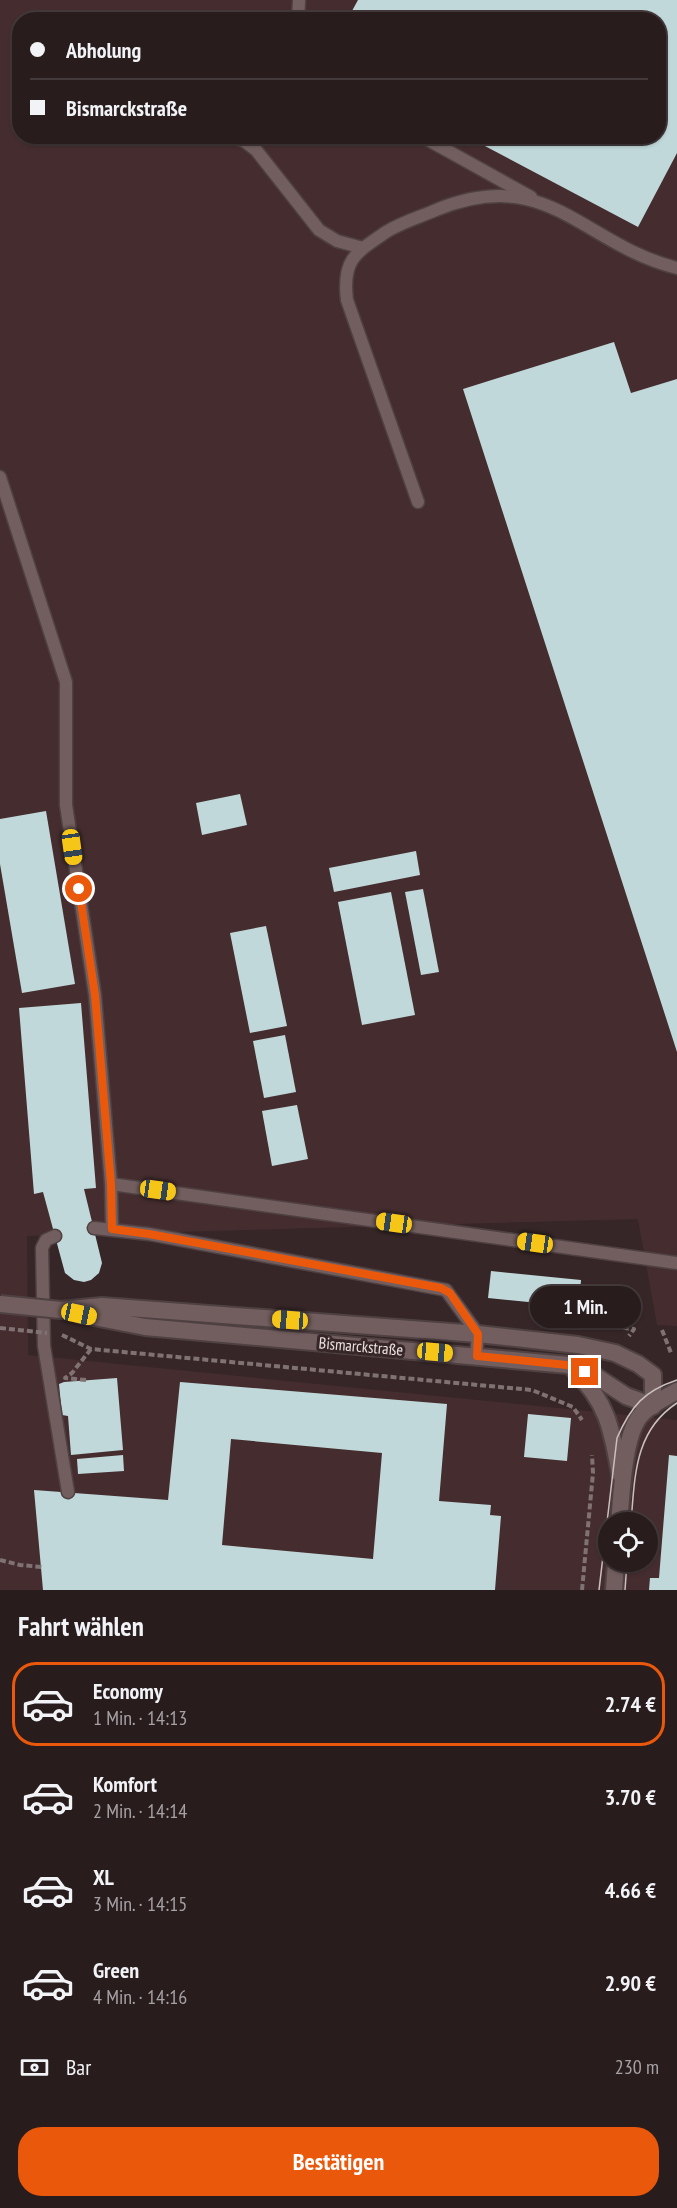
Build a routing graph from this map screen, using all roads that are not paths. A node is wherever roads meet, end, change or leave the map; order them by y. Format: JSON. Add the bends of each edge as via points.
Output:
{"nodes":[{"id":1,"x":299,"y":2,"type":"dead end"},
{"id":2,"x":298,"y":12,"type":"edge"},
{"id":3,"x":248,"y":144,"type":"edge"},
{"id":4,"x":436,"y":144,"type":"edge"},
{"id":5,"x":543,"y":203,"type":"junction"},
{"id":6,"x":363,"y":248,"type":"junction"},
{"id":7,"x":677,"y":268,"type":"edge"},
{"id":8,"x":0,"y":477,"type":"edge"},
{"id":9,"x":418,"y":502,"type":"dead end"},
{"id":10,"x":111,"y":1184,"type":"junction"},
{"id":11,"x":94,"y":1228,"type":"dead end"},
{"id":12,"x":112,"y":1229,"type":"junction"},
{"id":13,"x":55,"y":1236,"type":"dead end"},
{"id":14,"x":677,"y":1263,"type":"edge"},
{"id":15,"x":0,"y":1304,"type":"edge"},
{"id":16,"x":61,"y":1310,"type":"junction"},
{"id":17,"x":478,"y":1334,"type":"junction"},
{"id":18,"x":477,"y":1356,"type":"junction"},
{"id":19,"x":567,"y":1365,"type":"junction"},
{"id":20,"x":653,"y":1375,"type":"junction"},
{"id":21,"x":677,"y":1385,"type":"edge"},
{"id":22,"x":677,"y":1391,"type":"edge"},
{"id":23,"x":653,"y":1406,"type":"junction"},
{"id":24,"x":622,"y":1486,"type":"junction"},
{"id":25,"x":68,"y":1492,"type":"dead end"},
{"id":26,"x":620,"y":1512,"type":"edge"},
{"id":27,"x":615,"y":1572,"type":"edge"},
{"id":28,"x":614,"y":1590,"type":"edge"}],
"edges":[{"from":1,"to":2,"type":"lane"},
{"from":3,"to":6,"type":"lane","via":[[319,230],[337,241]]},
{"from":4,"to":5,"type":"lane"},
{"from":5,"to":6,"type":"lane","via":[[518,197],[467,199],[395,227]]},
{"from":5,"to":7,"type":"lane","via":[[632,252]]},
{"from":6,"to":9,"type":"lane","via":[[346,272],[347,300]]},
{"from":8,"to":10,"type":"lane","via":[[66,682],[66,805],[95,995]]},
{"from":10,"to":12,"type":"lane"},
{"from":10,"to":14,"type":"lane"},
{"from":11,"to":12,"type":"lane"},
{"from":12,"to":17,"type":"lane","via":[[441,1288],[450,1293]]},
{"from":13,"to":25,"type":"lane","via":[[46,1240],[42,1248],[44,1346]]},
{"from":15,"to":16,"type":"main road","name":"Bismarckstraße","bridge":true},
{"from":16,"to":17,"type":"main road","name":"Bismarckstraße","via":[[102,1306]]},
{"from":16,"to":18,"type":"main road","name":"Bismarckstraße","via":[[134,1326]]},
{"from":17,"to":18,"type":"lane"},
{"from":17,"to":20,"type":"main road","name":"Bismarckstraße","via":[[615,1353]]},
{"from":18,"to":19,"type":"main road","name":"Bismarckstraße"},
{"from":19,"to":23,"type":"main road","name":"Bismarckstraße"},
{"from":19,"to":24,"type":"main road","via":[[590,1386],[607,1415]]},
{"from":20,"to":21,"type":"main road","name":"Bismarckstraße"},
{"from":20,"to":23,"type":"main road"},
{"from":22,"to":23,"type":"main road"},
{"from":23,"to":24,"type":"main road","via":[[641,1415],[634,1429]]},
{"from":24,"to":26,"type":"main road"},
{"from":27,"to":28,"type":"main road"}]}
